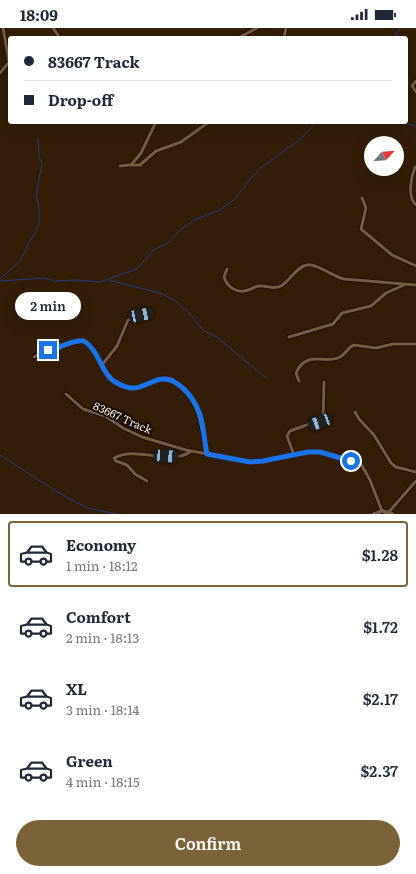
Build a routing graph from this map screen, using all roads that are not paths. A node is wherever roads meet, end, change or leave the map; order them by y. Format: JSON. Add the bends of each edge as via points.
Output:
{"nodes":[{"id":1,"x":3,"y":28,"type":"edge"},
{"id":2,"x":257,"y":28,"type":"edge"},
{"id":3,"x":242,"y":36,"type":"edge"},
{"id":4,"x":8,"y":55,"type":"edge"},
{"id":5,"x":8,"y":63,"type":"edge"},
{"id":6,"x":0,"y":72,"type":"edge"},
{"id":7,"x":416,"y":81,"type":"edge"},
{"id":8,"x":416,"y":92,"type":"edge"},
{"id":9,"x":155,"y":124,"type":"edge"},
{"id":10,"x":206,"y":124,"type":"edge"},
{"id":11,"x":131,"y":165,"type":"junction"},
{"id":12,"x":120,"y":166,"type":"dead end"},
{"id":13,"x":415,"y":167,"type":"edge"},
{"id":14,"x":362,"y":198,"type":"dead end"},
{"id":15,"x":416,"y":205,"type":"edge"},
{"id":16,"x":416,"y":266,"type":"edge"},
{"id":17,"x":227,"y":269,"type":"dead end"},
{"id":18,"x":404,"y":284,"type":"junction"},
{"id":19,"x":416,"y":285,"type":"edge"},
{"id":20,"x":150,"y":313,"type":"dead end"},
{"id":21,"x":289,"y":337,"type":"dead end"},
{"id":22,"x":416,"y":344,"type":"edge"},
{"id":23,"x":34,"y":357,"type":"dead end"},
{"id":24,"x":102,"y":365,"type":"junction"},
{"id":25,"x":299,"y":381,"type":"dead end"},
{"id":26,"x":324,"y":382,"type":"dead end"},
{"id":27,"x":66,"y":394,"type":"dead end"},
{"id":28,"x":355,"y":412,"type":"dead end"},
{"id":29,"x":191,"y":451,"type":"junction"},
{"id":30,"x":207,"y":454,"type":"junction"},
{"id":31,"x":294,"y":455,"type":"junction"},
{"id":32,"x":416,"y":472,"type":"edge"},
{"id":33,"x":147,"y":481,"type":"dead end"},
{"id":34,"x":416,"y":481,"type":"edge"},
{"id":35,"x":382,"y":511,"type":"junction"},
{"id":36,"x":390,"y":513,"type":"edge"},
{"id":37,"x":374,"y":514,"type":"edge"}],
"edges":[{"from":1,"to":4,"type":"street"},
{"from":2,"to":3,"type":"street"},
{"from":5,"to":6,"type":"street"},
{"from":7,"to":8,"type":"street","via":[[412,86]]},
{"from":9,"to":11,"type":"street","via":[[141,153]]},
{"from":10,"to":11,"type":"street","via":[[181,142],[156,151],[140,165]]},
{"from":11,"to":12,"type":"street"},
{"from":13,"to":15,"type":"street","via":[[411,198]]},
{"from":14,"to":16,"type":"street","via":[[366,208],[361,229],[392,255]]},
{"from":17,"to":18,"type":"street","via":[[224,277],[227,284],[244,292],[258,286],[278,287],[309,264],[344,279]]},
{"from":18,"to":19,"type":"street"},
{"from":18,"to":21,"type":"street","via":[[386,293],[371,306],[342,314],[333,324]]},
{"from":20,"to":24,"type":"street","via":[[128,320],[117,346]]},
{"from":22,"to":25,"type":"street","via":[[376,348],[354,345],[338,358],[317,358],[307,362],[296,373]]},
{"from":23,"to":24,"type":"street","via":[[42,352],[81,341],[91,348]]},
{"from":24,"to":30,"type":"street","via":[[111,379],[131,388],[139,388],[166,378],[174,381],[192,400],[198,412]]},
{"from":26,"to":31,"type":"street","via":[[323,419],[290,431],[287,436]]},
{"from":27,"to":29,"type":"street","name":"83667 Track","via":[[83,409],[105,416],[122,428],[142,437]]},
{"from":28,"to":32,"type":"street","via":[[358,419],[374,435],[391,463],[396,467]]},
{"from":29,"to":30,"type":"street","name":"83667 Track"},
{"from":29,"to":33,"type":"street","via":[[180,457],[132,454],[114,458],[127,464],[135,474]]},
{"from":30,"to":31,"type":"street","name":"83667 Track","via":[[250,462]]},
{"from":31,"to":35,"type":"street","name":"83667 Track","via":[[320,452],[361,464]]},
{"from":34,"to":36,"type":"street"},
{"from":35,"to":36,"type":"street"},
{"from":35,"to":37,"type":"street"}]}
